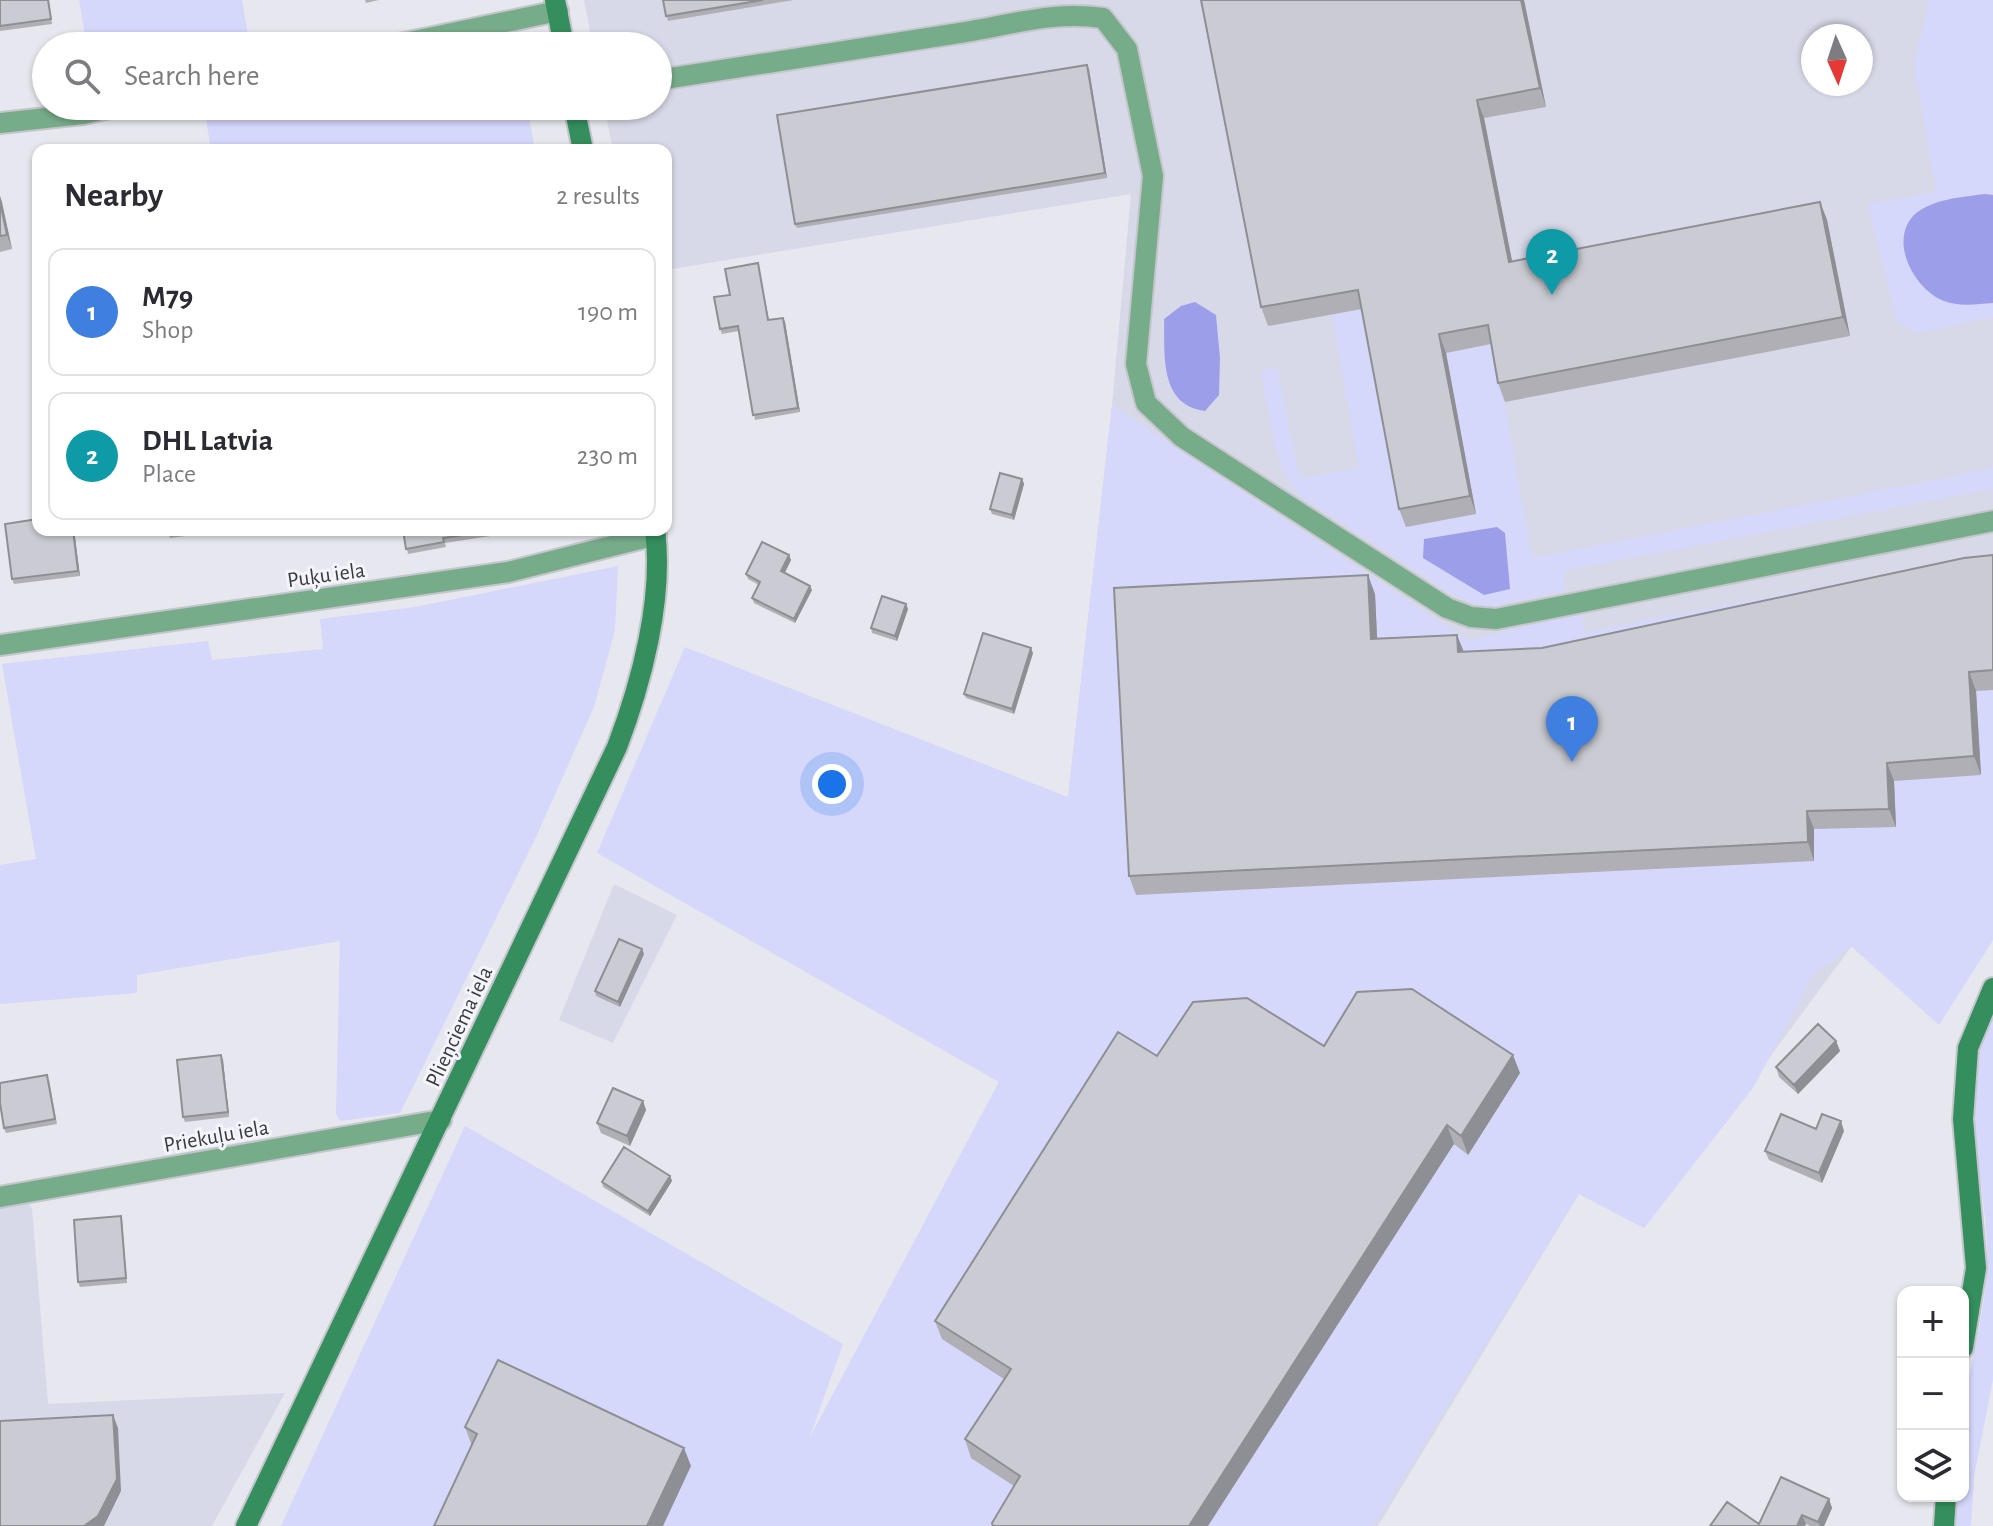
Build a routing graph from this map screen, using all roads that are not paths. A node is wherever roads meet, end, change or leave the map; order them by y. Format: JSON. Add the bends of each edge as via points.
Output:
{"nodes":[{"id":1,"x":556,"y":6,"type":"edge"},
{"id":2,"x":448,"y":32,"type":"edge"},
{"id":3,"x":561,"y":32,"type":"edge"},
{"id":4,"x":672,"y":78,"type":"edge"},
{"id":5,"x":32,"y":120,"type":"edge"},
{"id":6,"x":577,"y":120,"type":"edge"},
{"id":7,"x":0,"y":123,"type":"edge"},
{"id":8,"x":582,"y":144,"type":"edge"},
{"id":9,"x":1993,"y":521,"type":"edge"},
{"id":10,"x":640,"y":536,"type":"edge"},
{"id":11,"x":655,"y":536,"type":"edge"},
{"id":12,"x":0,"y":645,"type":"edge"},
{"id":13,"x":1993,"y":988,"type":"edge"},
{"id":14,"x":441,"y":1120,"type":"junction"},
{"id":15,"x":0,"y":1197,"type":"edge"},
{"id":16,"x":1969,"y":1311,"type":"edge"},
{"id":17,"x":1946,"y":1502,"type":"edge"},
{"id":18,"x":246,"y":1526,"type":"edge"},
{"id":19,"x":1944,"y":1526,"type":"edge"}],
"edges":[{"from":1,"to":2,"type":"street"},
{"from":1,"to":3,"type":"main road"},
{"from":4,"to":9,"type":"street","via":[[1045,16],[1103,18],[1127,49],[1153,176],[1136,364],[1146,403],[1182,437],[1447,608],[1471,617],[1496,619]]},
{"from":5,"to":7,"type":"street"},
{"from":6,"to":8,"type":"main road"},
{"from":10,"to":12,"type":"street","name":"Puķu iela","via":[[508,572]]},
{"from":11,"to":14,"type":"main road","name":"Plieņciema iela","via":[[655,588],[635,699]]},
{"from":13,"to":16,"type":"main road","via":[[1968,1048],[1963,1119],[1976,1268]]},
{"from":14,"to":15,"type":"street","name":"Priekuļu iela"},
{"from":14,"to":18,"type":"main road","name":"Plieņciema iela"},
{"from":17,"to":19,"type":"main road"}]}
